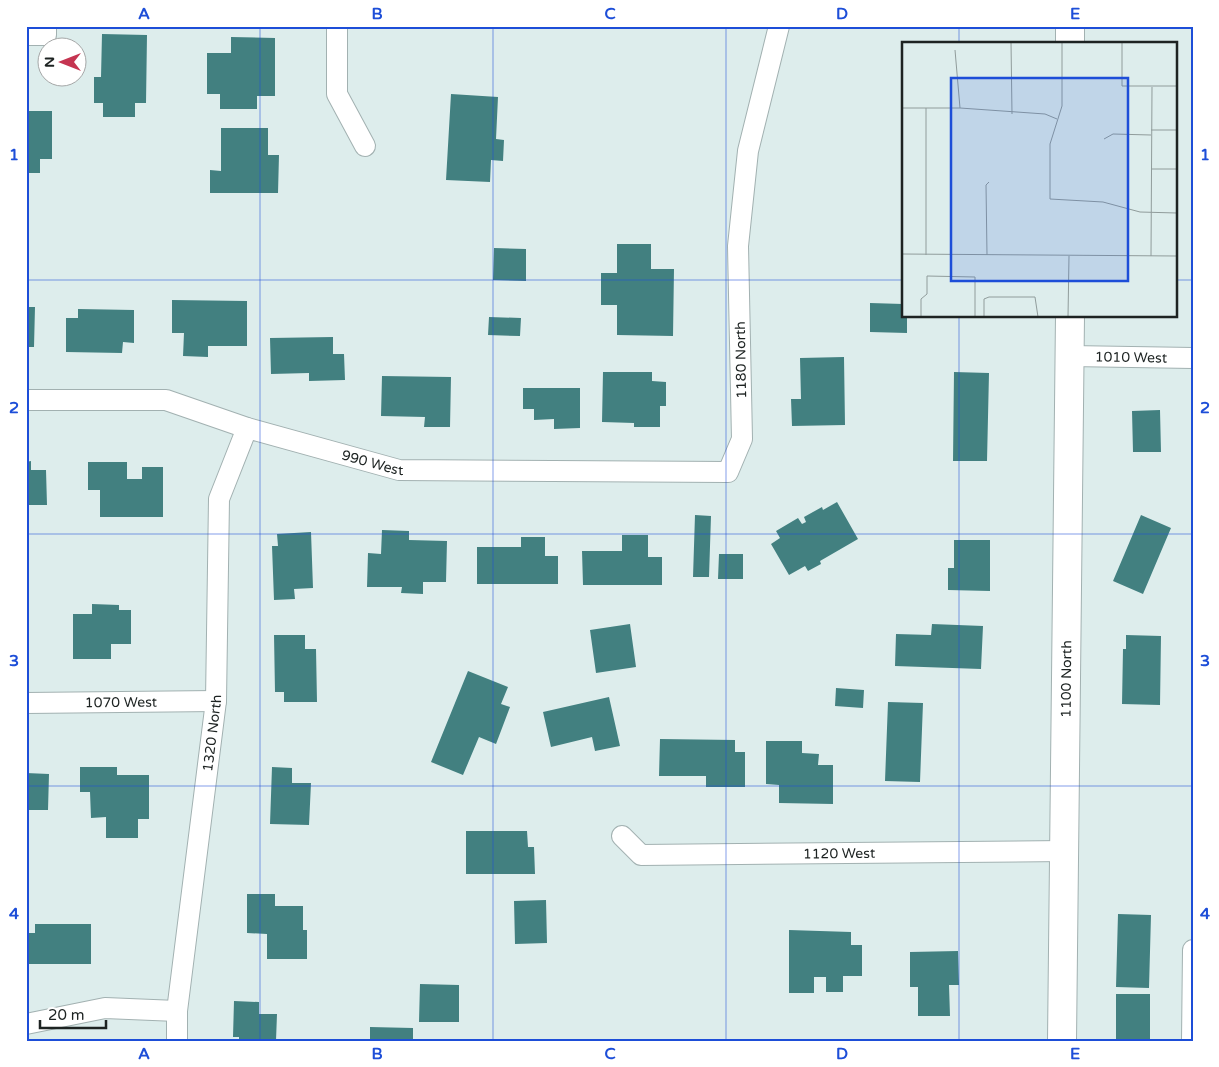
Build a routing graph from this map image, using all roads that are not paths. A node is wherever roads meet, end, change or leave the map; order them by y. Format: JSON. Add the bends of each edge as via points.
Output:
{"nodes":[{"id":1,"x":337,"y":26,"type":"edge"},
{"id":2,"x":779,"y":26,"type":"edge"},
{"id":3,"x":1070,"y":26,"type":"edge"},
{"id":4,"x":1070,"y":42,"type":"edge"},
{"id":5,"x":365,"y":146,"type":"dead end"},
{"id":6,"x":1070,"y":318,"type":"edge"},
{"id":7,"x":1070,"y":356,"type":"junction"},
{"id":8,"x":1193,"y":358,"type":"edge"},
{"id":9,"x":26,"y":400,"type":"edge"},
{"id":10,"x":247,"y":428,"type":"junction"},
{"id":11,"x":728,"y":472,"type":"joint"},
{"id":12,"x":216,"y":701,"type":"junction"},
{"id":13,"x":26,"y":703,"type":"edge"},
{"id":14,"x":622,"y":836,"type":"dead end"},
{"id":15,"x":1064,"y":851,"type":"junction"},
{"id":16,"x":1193,"y":950,"type":"edge"},
{"id":17,"x":177,"y":1011,"type":"junction"},
{"id":18,"x":26,"y":1024,"type":"edge"},
{"id":19,"x":177,"y":1041,"type":"edge"},
{"id":20,"x":1062,"y":1041,"type":"edge"},
{"id":21,"x":1192,"y":1041,"type":"edge"}],
"edges":[{"from":1,"to":5,"type":"street","via":[[336,94]]},
{"from":2,"to":11,"type":"street","name":"1180 North","via":[[748,151],[738,246],[742,439]]},
{"from":3,"to":4,"type":"main road"},
{"from":6,"to":7,"type":"main road","name":"1100 North"},
{"from":7,"to":8,"type":"street","name":"1010 West"},
{"from":7,"to":15,"type":"main road","name":"1100 North"},
{"from":9,"to":10,"type":"street","name":"990 West","via":[[166,400]]},
{"from":10,"to":11,"type":"street","name":"990 West","via":[[399,470]]},
{"from":10,"to":12,"type":"street","name":"1320 North","via":[[219,499]]},
{"from":12,"to":13,"type":"street","name":"1070 West"},
{"from":12,"to":17,"type":"street","name":"1320 North"},
{"from":14,"to":15,"type":"street","name":"1120 West","via":[[641,855]]},
{"from":15,"to":20,"type":"main road","name":"1100 North"},
{"from":16,"to":21,"type":"street"},
{"from":17,"to":18,"type":"street","via":[[105,1008]]},
{"from":17,"to":19,"type":"street","name":"1320 North"}]}
